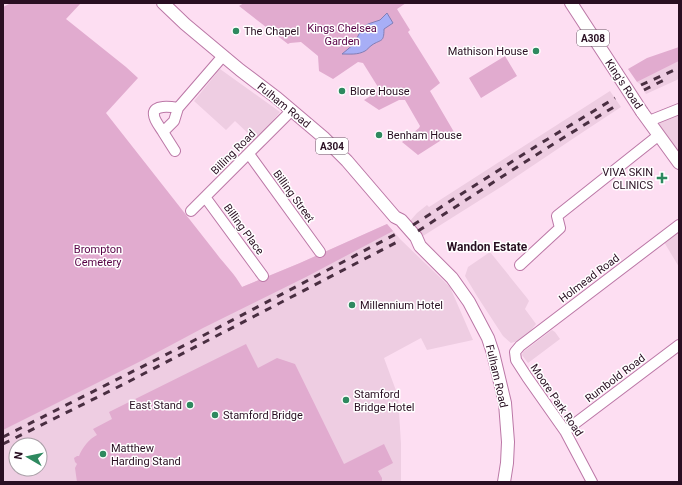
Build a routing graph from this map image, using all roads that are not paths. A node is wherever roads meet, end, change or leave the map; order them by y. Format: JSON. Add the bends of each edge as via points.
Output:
{"nodes":[{"id":1,"x":163,"y":3,"type":"edge"},
{"id":2,"x":571,"y":3,"type":"edge"},
{"id":3,"x":223,"y":56,"type":"junction"},
{"id":4,"x":178,"y":108,"type":"junction"},
{"id":5,"x":679,"y":109,"type":"edge"},
{"id":6,"x":292,"y":110,"type":"junction"},
{"id":7,"x":646,"y":116,"type":"junction"},
{"id":8,"x":163,"y":132,"type":"junction"},
{"id":9,"x":659,"y":135,"type":"junction"},
{"id":10,"x":175,"y":151,"type":"dead end"},
{"id":11,"x":249,"y":154,"type":"junction"},
{"id":12,"x":679,"y":164,"type":"edge"},
{"id":13,"x":205,"y":197,"type":"junction"},
{"id":14,"x":191,"y":211,"type":"dead end"},
{"id":15,"x":679,"y":225,"type":"edge"},
{"id":16,"x":320,"y":252,"type":"dead end"},
{"id":17,"x":520,"y":265,"type":"dead end"},
{"id":18,"x":263,"y":276,"type":"dead end"},
{"id":19,"x":679,"y":345,"type":"edge"},
{"id":20,"x":515,"y":352,"type":"joint"},
{"id":21,"x":565,"y":431,"type":"junction"},
{"id":22,"x":504,"y":482,"type":"edge"},
{"id":23,"x":592,"y":482,"type":"edge"}],
"edges":[{"from":1,"to":3,"type":"main road","name":"Fulham Road","number":"A304"},
{"from":2,"to":7,"type":"main road","name":"King's Road","number":"A308","bridge":true},
{"from":3,"to":4,"type":"street"},
{"from":3,"to":6,"type":"main road","name":"Fulham Road","number":"A304"},
{"from":4,"to":8,"type":"street","via":[[174,121]]},
{"from":4,"to":8,"type":"street","via":[[164,106],[155,110],[154,116]]},
{"from":5,"to":7,"type":"street"},
{"from":6,"to":11,"type":"street","name":"Billing Road"},
{"from":6,"to":22,"type":"main road","name":"Fulham Road","number":"A304","via":[[347,161],[395,218],[395,225],[411,243],[420,246],[452,278],[469,302],[488,338],[505,403],[508,442]]},
{"from":7,"to":9,"type":"main road","name":"King's Road","number":"A308"},
{"from":8,"to":10,"type":"street"},
{"from":9,"to":12,"type":"main road","name":"King's Road","number":"A308"},
{"from":9,"to":17,"type":"street","via":[[557,216],[560,228]]},
{"from":11,"to":13,"type":"street","name":"Billing Road"},
{"from":11,"to":16,"type":"street","name":"Billing Street"},
{"from":13,"to":14,"type":"street","name":"Billing Road"},
{"from":13,"to":18,"type":"street","name":"Billing Place"},
{"from":15,"to":20,"type":"street","name":"Holmead Road"},
{"from":19,"to":21,"type":"street","name":"Rumbold Road"},
{"from":20,"to":21,"type":"street","name":"Moore Park Road","via":[[516,360]]},
{"from":21,"to":23,"type":"street","name":"Moore Park Road"}]}
